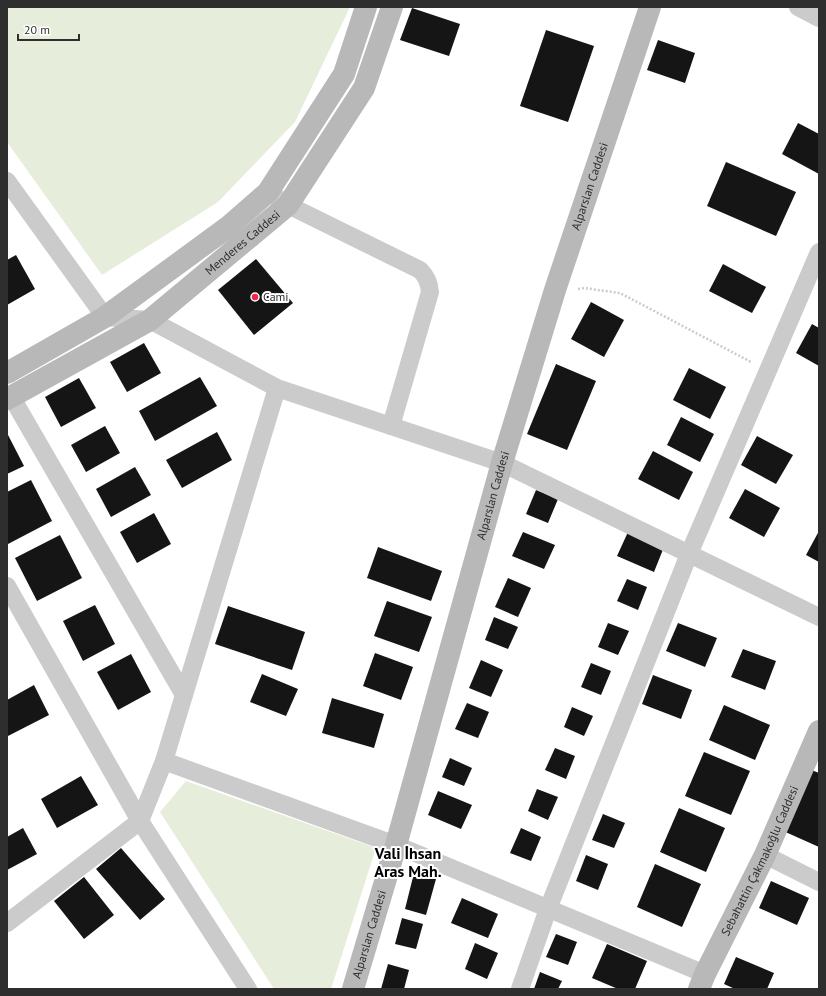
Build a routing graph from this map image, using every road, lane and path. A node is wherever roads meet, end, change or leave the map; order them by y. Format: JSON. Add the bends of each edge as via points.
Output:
{"nodes":[{"id":1,"x":366,"y":7,"type":"edge"},
{"id":2,"x":392,"y":7,"type":"edge"},
{"id":3,"x":650,"y":7,"type":"edge"},
{"id":4,"x":798,"y":7,"type":"edge"},
{"id":5,"x":819,"y":18,"type":"edge"},
{"id":6,"x":7,"y":181,"type":"edge"},
{"id":7,"x":268,"y":192,"type":"junction"},
{"id":8,"x":288,"y":205,"type":"junction"},
{"id":9,"x":819,"y":252,"type":"edge"},
{"id":10,"x":555,"y":290,"type":"junction"},
{"id":11,"x":105,"y":317,"type":"junction"},
{"id":12,"x":150,"y":320,"type":"junction"},
{"id":13,"x":768,"y":371,"type":"junction"},
{"id":14,"x":7,"y":373,"type":"edge"},
{"id":15,"x":277,"y":388,"type":"junction"},
{"id":16,"x":9,"y":397,"type":"edge"},
{"id":17,"x":391,"y":426,"type":"junction"},
{"id":18,"x":502,"y":463,"type":"junction"},
{"id":19,"x":689,"y":554,"type":"junction"},
{"id":20,"x":7,"y":586,"type":"edge"},
{"id":21,"x":819,"y":617,"type":"edge"},
{"id":22,"x":184,"y":695,"type":"junction"},
{"id":23,"x":819,"y":731,"type":"edge"},
{"id":24,"x":164,"y":761,"type":"junction"},
{"id":25,"x":140,"y":821,"type":"junction"},
{"id":26,"x":396,"y":845,"type":"junction"},
{"id":27,"x":765,"y":855,"type":"junction"},
{"id":28,"x":819,"y":882,"type":"edge"},
{"id":29,"x":548,"y":909,"type":"junction"},
{"id":30,"x":7,"y":923,"type":"edge"},
{"id":31,"x":702,"y":982,"type":"edge"},
{"id":32,"x":248,"y":989,"type":"edge"},
{"id":33,"x":354,"y":989,"type":"edge"},
{"id":34,"x":520,"y":989,"type":"edge"}],
"edges":[{"from":1,"to":7,"type":"main road","name":"Menderes Caddesi","via":[[344,74]]},
{"from":2,"to":8,"type":"main road","name":"Menderes Caddesi","via":[[364,88]]},
{"from":3,"to":10,"type":"main road","name":"Alparslan Caddesi"},
{"from":4,"to":5,"type":"street"},
{"from":6,"to":11,"type":"street"},
{"from":7,"to":8,"type":"street"},
{"from":7,"to":11,"type":"main road","name":"Menderes Caddesi","via":[[228,228]]},
{"from":8,"to":12,"type":"main road","name":"Menderes Caddesi"},
{"from":8,"to":17,"type":"street","via":[[420,270],[430,284],[430,292]]},
{"from":9,"to":13,"type":"street"},
{"from":10,"to":13,"type":"path","via":[[584,288],[620,293]]},
{"from":10,"to":18,"type":"main road","name":"Alparslan Caddesi"},
{"from":11,"to":12,"type":"street"},
{"from":11,"to":14,"type":"main road","name":"Menderes Caddesi"},
{"from":12,"to":15,"type":"street"},
{"from":12,"to":16,"type":"main road","name":"Menderes Caddesi"},
{"from":13,"to":19,"type":"street"},
{"from":15,"to":17,"type":"street"},
{"from":15,"to":22,"type":"street"},
{"from":16,"to":22,"type":"street"},
{"from":17,"to":18,"type":"street"},
{"from":18,"to":19,"type":"street"},
{"from":18,"to":26,"type":"main road","name":"Alparslan Caddesi"},
{"from":19,"to":21,"type":"street"},
{"from":19,"to":29,"type":"street"},
{"from":20,"to":25,"type":"street"},
{"from":22,"to":24,"type":"street"},
{"from":23,"to":27,"type":"main road","name":"Sebahattin Çakmakoğlu Caddesi"},
{"from":24,"to":25,"type":"street"},
{"from":24,"to":26,"type":"street"},
{"from":25,"to":30,"type":"street"},
{"from":25,"to":32,"type":"street"},
{"from":26,"to":29,"type":"street"},
{"from":26,"to":33,"type":"main road","name":"Alparslan Caddesi"},
{"from":27,"to":28,"type":"street"},
{"from":27,"to":31,"type":"main road","name":"Sebahattin Çakmakoğlu Caddesi"},
{"from":29,"to":31,"type":"street"},
{"from":29,"to":34,"type":"street"}]}
